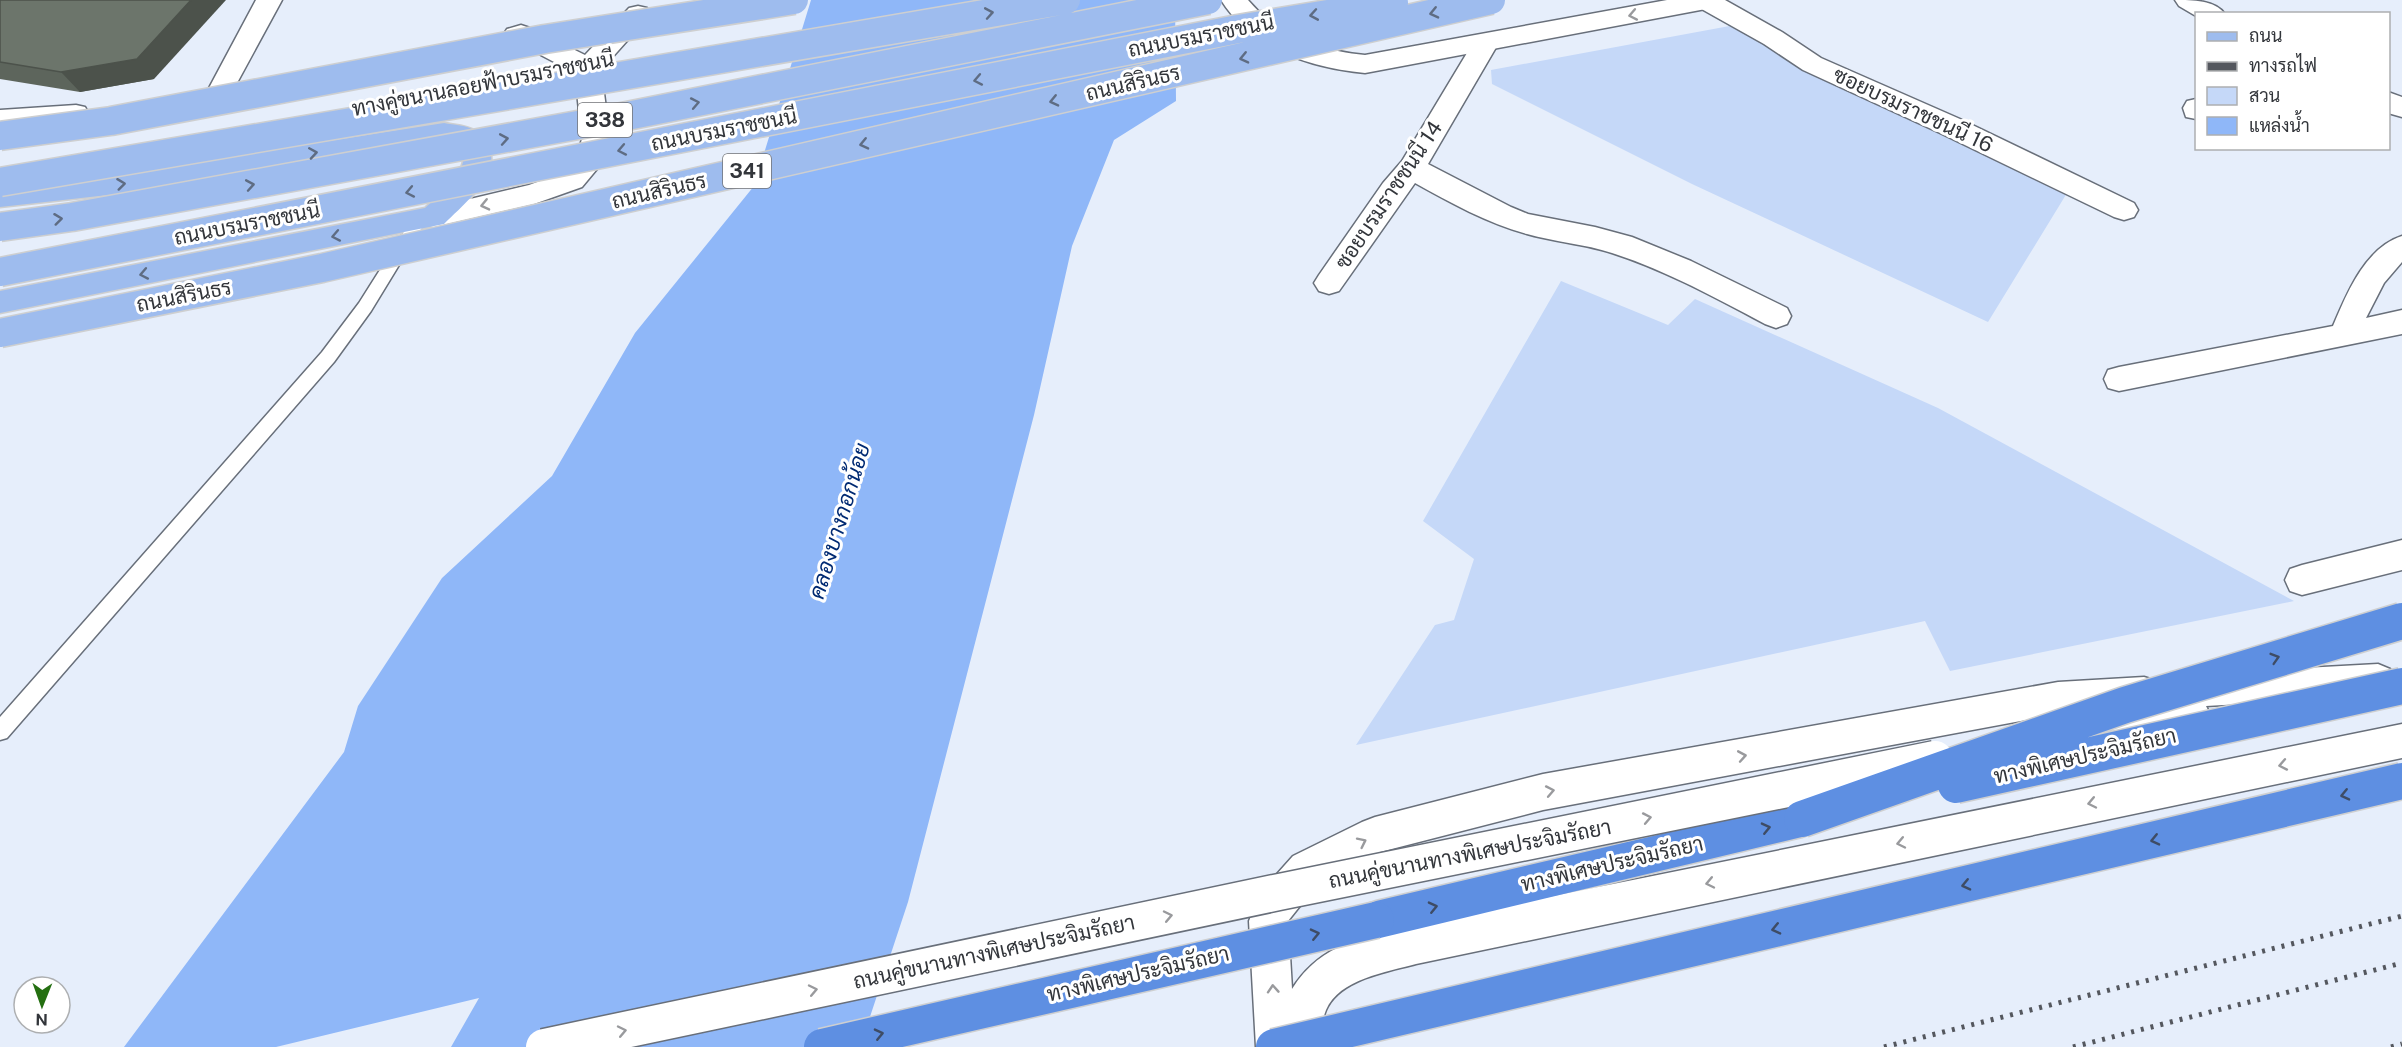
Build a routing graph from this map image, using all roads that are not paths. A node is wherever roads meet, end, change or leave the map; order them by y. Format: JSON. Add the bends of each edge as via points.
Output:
{"nodes":[{"id":1,"x":269,"y":0,"type":"edge"},
{"id":2,"x":704,"y":0,"type":"edge"},
{"id":3,"x":794,"y":0,"type":"edge"},
{"id":4,"x":966,"y":0,"type":"edge"},
{"id":5,"x":1066,"y":0,"type":"edge"},
{"id":6,"x":1208,"y":0,"type":"edge"},
{"id":7,"x":1234,"y":0,"type":"edge"},
{"id":8,"x":1414,"y":0,"type":"edge"},
{"id":9,"x":1491,"y":0,"type":"edge"},
{"id":10,"x":1709,"y":0,"type":"edge"},
{"id":11,"x":2188,"y":0,"type":"edge"},
{"id":12,"x":2209,"y":12,"type":"edge"},
{"id":13,"x":638,"y":14,"type":"junction"},
{"id":14,"x":521,"y":34,"type":"junction"},
{"id":15,"x":1485,"y":44,"type":"junction"},
{"id":16,"x":588,"y":68,"type":"junction"},
{"id":17,"x":222,"y":88,"type":"junction"},
{"id":18,"x":0,"y":120,"type":"edge"},
{"id":19,"x":0,"y":136,"type":"edge"},
{"id":20,"x":119,"y":155,"type":"junction"},
{"id":21,"x":1412,"y":168,"type":"junction"},
{"id":22,"x":0,"y":171,"type":"edge"},
{"id":23,"x":0,"y":182,"type":"edge"},
{"id":24,"x":0,"y":189,"type":"edge"},
{"id":25,"x":0,"y":197,"type":"edge"},
{"id":26,"x":2124,"y":210,"type":"dead end"},
{"id":27,"x":427,"y":219,"type":"junction"},
{"id":28,"x":0,"y":226,"type":"edge"},
{"id":29,"x":2402,"y":247,"type":"edge"},
{"id":30,"x":0,"y":272,"type":"edge"},
{"id":31,"x":1329,"y":283,"type":"dead end"},
{"id":32,"x":0,"y":302,"type":"edge"},
{"id":33,"x":1776,"y":316,"type":"dead end"},
{"id":34,"x":2402,"y":322,"type":"edge"},
{"id":35,"x":0,"y":333,"type":"edge"},
{"id":36,"x":2344,"y":335,"type":"junction"},
{"id":37,"x":2119,"y":379,"type":"dead end"},
{"id":38,"x":2402,"y":555,"type":"edge"},
{"id":39,"x":2302,"y":580,"type":"dead end"},
{"id":40,"x":2402,"y":621,"type":"edge"},
{"id":41,"x":2402,"y":679,"type":"edge"},
{"id":42,"x":2402,"y":686,"type":"edge"},
{"id":43,"x":2402,"y":693,"type":"edge"},
{"id":44,"x":0,"y":731,"type":"edge"},
{"id":45,"x":2402,"y":741,"type":"edge"},
{"id":46,"x":2402,"y":781,"type":"edge"},
{"id":47,"x":1802,"y":819,"type":"junction"},
{"id":48,"x":544,"y":1047,"type":"edge"},
{"id":49,"x":822,"y":1047,"type":"edge"},
{"id":50,"x":1275,"y":1047,"type":"edge"},
{"id":51,"x":1306,"y":1047,"type":"edge"}],
"edges":[{"from":1,"to":17,"type":"main road"},
{"from":2,"to":13,"type":"main road"},
{"from":3,"to":19,"type":"main road","name":"ทางคู่ขนานลอยฟ้าบรมราชชนนี","bridge":true,"via":[[545,39],[111,122]]},
{"from":4,"to":20,"type":"main road","name":"ทางคู่ขนานลอยฟ้าบรมราชชนนี","via":[[547,70]]},
{"from":23,"to":5,"type":"main road","one_way":true,"bridge":true},
{"from":28,"to":6,"type":"main road","name":"ถนนบรมราชชนนี","number":"338","one_way":true,"bridge":true,"via":[[72,218],[622,117]]},
{"from":7,"to":15,"type":"main road","via":[[1245,16],[1280,42],[1326,58],[1365,64]]},
{"from":8,"to":30,"type":"main road","name":"ถนนบรมราชชนนี","number":"338","one_way":true,"bridge":true,"via":[[1215,33]]},
{"from":9,"to":35,"type":"main road","name":"ถนนสิรินธร","number":"341","one_way":true,"bridge":true,"via":[[322,268]]},
{"from":10,"to":15,"type":"main road","one_way":true},
{"from":10,"to":26,"type":"main road","name":"ซอยบรมราชชนนี 16","via":[[1812,64]]},
{"from":11,"to":12,"type":"main road"},
{"from":13,"to":14,"type":"main road"},
{"from":13,"to":16,"type":"main road"},
{"from":14,"to":16,"type":"main road"},
{"from":14,"to":17,"type":"main road"},
{"from":15,"to":21,"type":"main road","name":"ซอยบรมราชชนนี 14"},
{"from":16,"to":27,"type":"main road","one_way":true,"via":[[596,139],[588,164],[572,180],[534,194]]},
{"from":17,"to":18,"type":"main road","via":[[88,113]]},
{"from":20,"to":22,"type":"main road","name":"ทางคู่ขนานลอยฟ้าบรมราชชนนี"},
{"from":20,"to":24,"type":"main road","bridge":true},
{"from":21,"to":31,"type":"main road","name":"ซอยบรมราชชนนี 14"},
{"from":21,"to":33,"type":"main road","via":[[1515,220],[1598,238],[1651,256]]},
{"from":25,"to":27,"type":"main road","one_way":true,"via":[[126,183],[444,133],[465,137],[478,152],[478,167],[462,189]]},
{"from":27,"to":32,"type":"main road","one_way":true},
{"from":27,"to":44,"type":"lane","via":[[328,357]]},
{"from":29,"to":36,"type":"main road","via":[[2368,281]]},
{"from":34,"to":36,"type":"main road"},
{"from":36,"to":37,"type":"main road"},
{"from":38,"to":39,"type":"main road"},
{"from":47,"to":40,"type":"highway","one_way":true,"bridge":true,"via":[[2125,705]]},
{"from":50,"to":41,"type":"main road","one_way":true,"via":[[1268,921],[1274,907],[1306,869],[1375,835],[1543,792],[2058,698]]},
{"from":42,"to":47,"type":"highway","name":"ทางพิเศษประจิมรัถยา","bridge":true},
{"from":48,"to":43,"type":"main road","name":"ถนนคู่ขนานทางพิเศษประจิมรัถยา","one_way":true,"bridge":true,"via":[[1279,892],[2056,735]]},
{"from":45,"to":51,"type":"main road","one_way":true,"via":[[1416,944],[1344,964],[1316,988],[1305,1006]]},
{"from":46,"to":50,"type":"highway","one_way":true,"bridge":true},
{"from":49,"to":47,"type":"highway","name":"ทางพิเศษประจิมรัถยา","one_way":true,"bridge":true}]}
